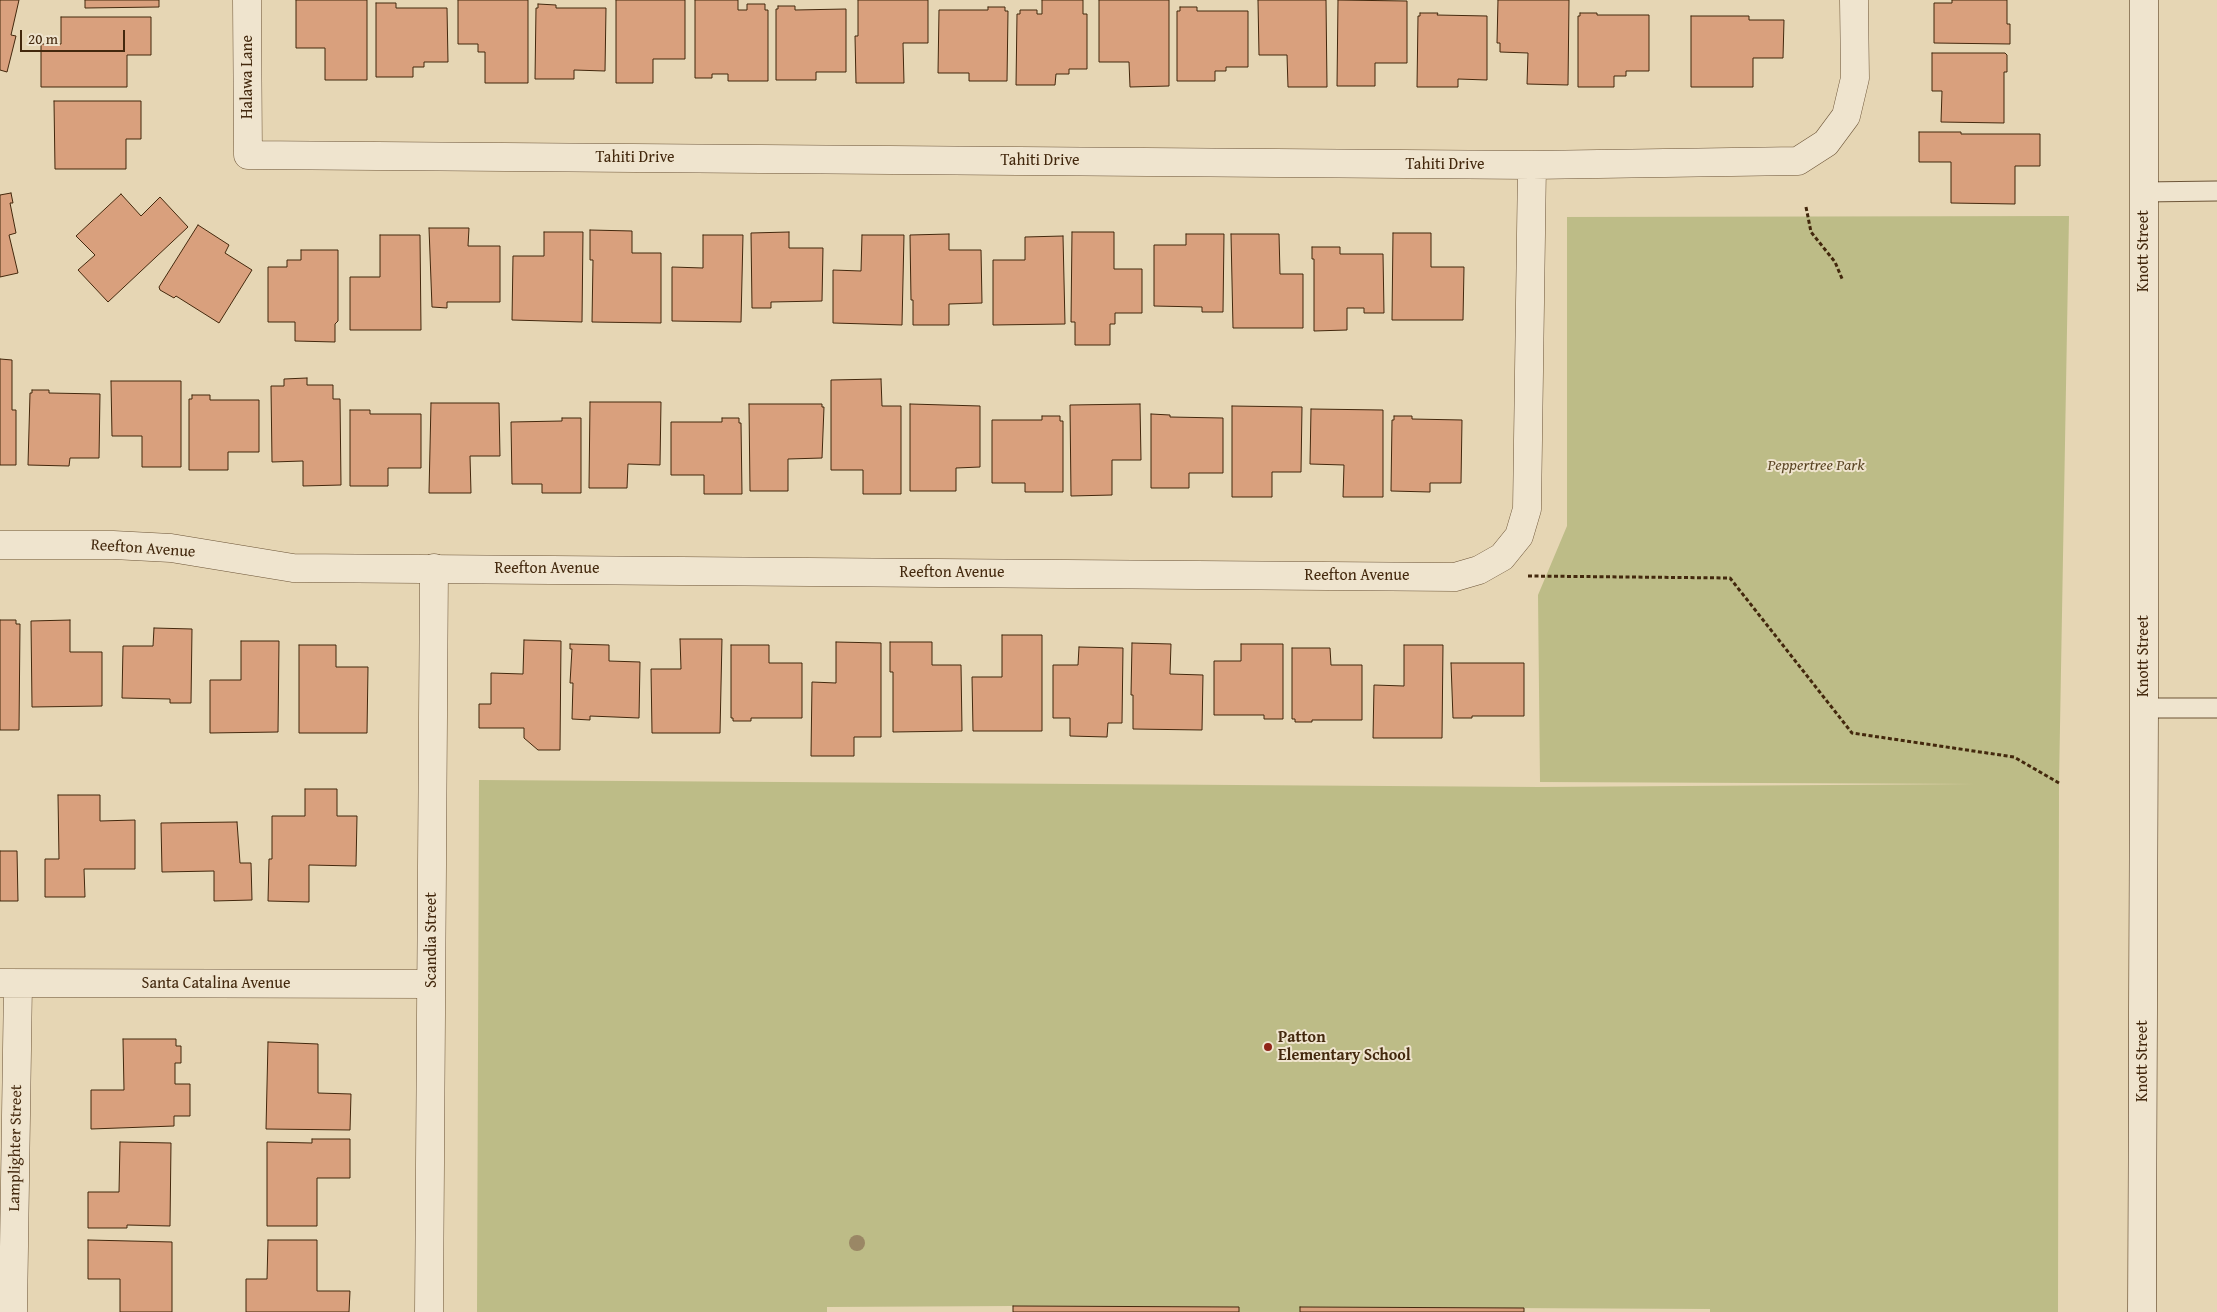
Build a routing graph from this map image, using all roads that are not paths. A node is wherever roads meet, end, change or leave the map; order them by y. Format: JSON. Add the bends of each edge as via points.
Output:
{"nodes":[{"id":1,"x":247,"y":0,"type":"edge"},
{"id":2,"x":1854,"y":0,"type":"edge"},
{"id":3,"x":2144,"y":0,"type":"edge"},
{"id":4,"x":248,"y":155,"type":"joint"},
{"id":5,"x":1532,"y":165,"type":"junction"},
{"id":6,"x":2217,"y":191,"type":"edge"},
{"id":7,"x":2144,"y":192,"type":"junction"},
{"id":8,"x":0,"y":545,"type":"edge"},
{"id":9,"x":434,"y":568,"type":"junction"},
{"id":10,"x":2144,"y":708,"type":"junction"},
{"id":11,"x":2217,"y":708,"type":"edge"},
{"id":12,"x":9,"y":983,"type":"edge"},
{"id":13,"x":431,"y":984,"type":"junction"},
{"id":14,"x":13,"y":1312,"type":"edge"},
{"id":15,"x":429,"y":1312,"type":"edge"},
{"id":16,"x":2142,"y":1312,"type":"edge"}],
"edges":[{"from":1,"to":4,"type":"street","name":"Halawa Lane"},
{"from":2,"to":5,"type":"street","name":"Tahiti Drive","via":[[1855,78],[1846,116],[1826,143],[1798,161]]},
{"from":3,"to":7,"type":"street","name":"Knott Street"},
{"from":4,"to":5,"type":"street","name":"Tahiti Drive"},
{"from":5,"to":9,"type":"street","name":"Reefton Avenue","via":[[1527,509],[1519,536],[1502,557],[1479,570],[1445,577]]},
{"from":6,"to":7,"type":"lane"},
{"from":7,"to":10,"type":"street","name":"Knott Street"},
{"from":8,"to":9,"type":"street","name":"Reefton Avenue","via":[[171,548],[293,568]]},
{"from":9,"to":13,"type":"street","name":"Scandia Street"},
{"from":10,"to":11,"type":"lane"},
{"from":10,"to":16,"type":"street","name":"Knott Street"},
{"from":12,"to":13,"type":"street","name":"Santa Catalina Avenue"},
{"from":12,"to":14,"type":"street","name":"Lamplighter Street"},
{"from":13,"to":15,"type":"street","name":"Scandia Street"}]}
